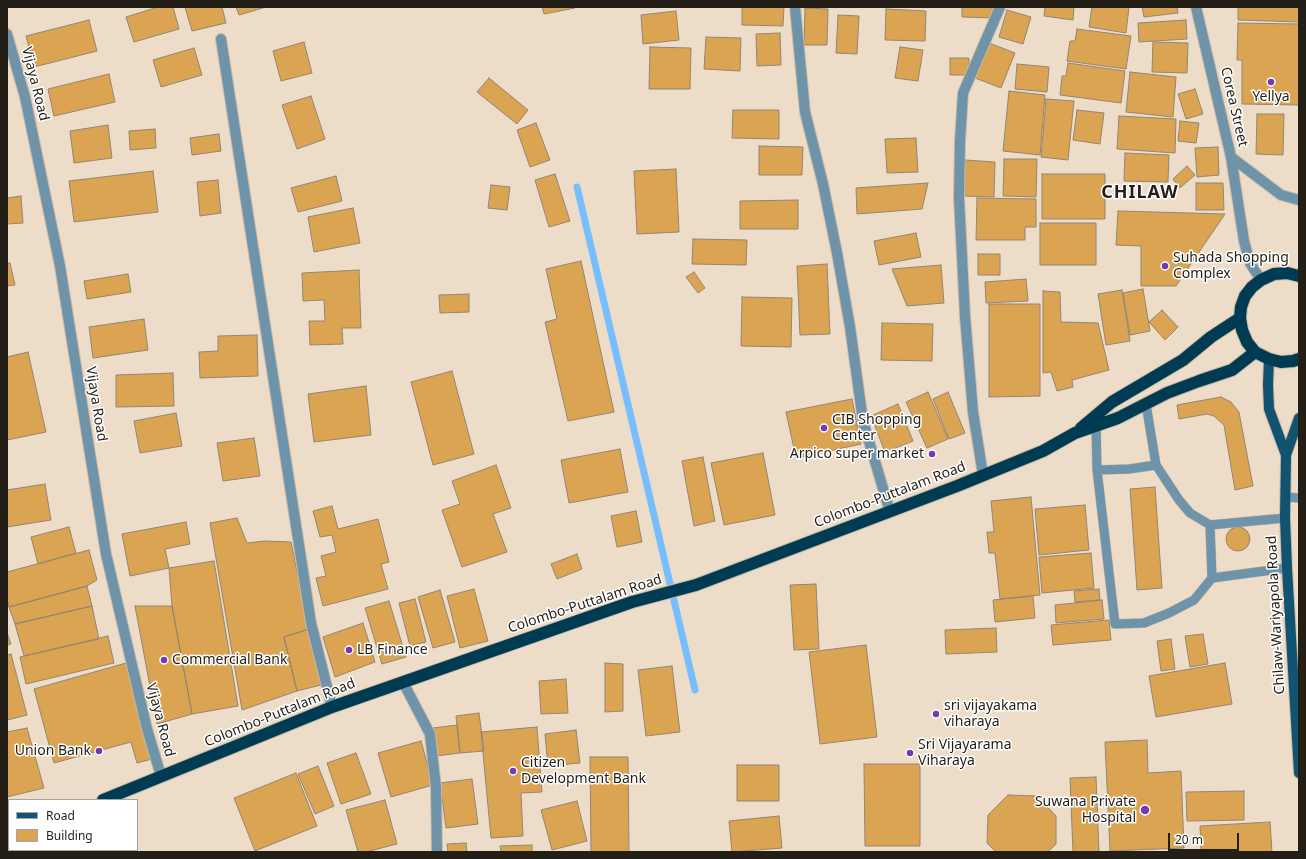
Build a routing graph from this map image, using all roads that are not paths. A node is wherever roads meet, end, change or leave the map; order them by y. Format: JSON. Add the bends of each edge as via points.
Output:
{"nodes":[{"id":1,"x":795,"y":7,"type":"edge"},
{"id":2,"x":1000,"y":7,"type":"edge"},
{"id":3,"x":1196,"y":7,"type":"edge"},
{"id":4,"x":7,"y":34,"type":"edge"},
{"id":5,"x":221,"y":39,"type":"dead end"},
{"id":6,"x":1231,"y":157,"type":"junction"},
{"id":7,"x":1299,"y":200,"type":"edge"},
{"id":8,"x":1299,"y":276,"type":"edge"},
{"id":9,"x":1261,"y":280,"type":"junction"},
{"id":10,"x":1240,"y":318,"type":"junction"},
{"id":11,"x":1255,"y":352,"type":"junction"},
{"id":12,"x":1269,"y":359,"type":"junction"},
{"id":13,"x":1299,"y":359,"type":"edge"},
{"id":14,"x":1146,"y":404,"type":"junction"},
{"id":15,"x":1299,"y":418,"type":"edge"},
{"id":16,"x":1096,"y":426,"type":"junction"},
{"id":17,"x":1075,"y":433,"type":"junction"},
{"id":18,"x":1286,"y":455,"type":"junction"},
{"id":19,"x":1156,"y":465,"type":"junction"},
{"id":20,"x":1097,"y":470,"type":"junction"},
{"id":21,"x":983,"y":475,"type":"junction"},
{"id":22,"x":1286,"y":497,"type":"junction"},
{"id":23,"x":1299,"y":498,"type":"edge"},
{"id":24,"x":890,"y":512,"type":"junction"},
{"id":25,"x":1285,"y":518,"type":"junction"},
{"id":26,"x":1210,"y":525,"type":"junction"},
{"id":27,"x":1287,"y":568,"type":"junction"},
{"id":28,"x":1212,"y":578,"type":"junction"},
{"id":29,"x":403,"y":682,"type":"junction"},
{"id":30,"x":332,"y":707,"type":"junction"},
{"id":31,"x":1298,"y":749,"type":"edge"},
{"id":32,"x":1299,"y":773,"type":"edge"},
{"id":33,"x":161,"y":776,"type":"junction"},
{"id":34,"x":105,"y":799,"type":"edge"},
{"id":35,"x":436,"y":852,"type":"edge"}],
"edges":[{"from":1,"to":24,"type":"street","via":[[805,112],[823,184],[838,261],[863,421]]},
{"from":2,"to":21,"type":"street","via":[[963,93],[960,141],[959,198],[965,316],[973,412]]},
{"from":3,"to":6,"type":"street","name":"Corea Street"},
{"from":4,"to":33,"type":"street","name":"Vijaya Road","via":[[25,97],[60,266],[106,554],[147,729]]},
{"from":5,"to":30,"type":"street","via":[[311,623]]},
{"from":6,"to":7,"type":"street","name":"Corea Street","via":[[1281,195]]},
{"from":6,"to":9,"type":"street","via":[[1244,241],[1250,263]]},
{"from":8,"to":9,"type":"highway","via":[[1288,273],[1274,274]]},
{"from":9,"to":10,"type":"highway","via":[[1245,296]]},
{"from":10,"to":11,"type":"highway","via":[[1247,342]]},
{"from":10,"to":17,"type":"highway","name":"Colombo-Puttalam Road","via":[[1183,360],[1112,402]]},
{"from":11,"to":12,"type":"highway"},
{"from":11,"to":14,"type":"highway","name":"Colombo-Puttalam Road","via":[[1232,370],[1193,383]]},
{"from":12,"to":13,"type":"highway","via":[[1281,362]]},
{"from":12,"to":18,"type":"main road","via":[[1269,408]]},
{"from":14,"to":16,"type":"highway","name":"Colombo-Puttalam Road"},
{"from":14,"to":19,"type":"lane"},
{"from":15,"to":18,"type":"main road"},
{"from":16,"to":17,"type":"highway","name":"Colombo-Puttalam Road"},
{"from":16,"to":20,"type":"lane"},
{"from":17,"to":21,"type":"highway","name":"Colombo-Puttalam Road","via":[[1043,450]]},
{"from":18,"to":22,"type":"main road","name":"Chilaw-Wariyapola Road"},
{"from":19,"to":20,"type":"lane"},
{"from":19,"to":26,"type":"lane","via":[[1190,513]]},
{"from":20,"to":28,"type":"lane","via":[[1115,624],[1144,623],[1169,613],[1194,600]]},
{"from":21,"to":24,"type":"highway","name":"Colombo-Puttalam Road"},
{"from":22,"to":23,"type":"lane"},
{"from":22,"to":25,"type":"main road","name":"Chilaw-Wariyapola Road"},
{"from":24,"to":29,"type":"highway","name":"Colombo-Puttalam Road","via":[[696,585],[632,602]]},
{"from":25,"to":26,"type":"lane"},
{"from":25,"to":27,"type":"main road","name":"Chilaw-Wariyapola Road"},
{"from":26,"to":28,"type":"lane"},
{"from":27,"to":28,"type":"lane"},
{"from":27,"to":31,"type":"main road","name":"Chilaw-Wariyapola Road"},
{"from":29,"to":30,"type":"highway","name":"Colombo-Puttalam Road"},
{"from":29,"to":35,"type":"street","via":[[430,734],[436,788]]},
{"from":30,"to":33,"type":"highway","name":"Colombo-Puttalam Road"},
{"from":31,"to":32,"type":"main road","name":"Chilaw-Wariyapola Road"},
{"from":33,"to":34,"type":"highway","name":"Colombo-Puttalam Road"}]}
